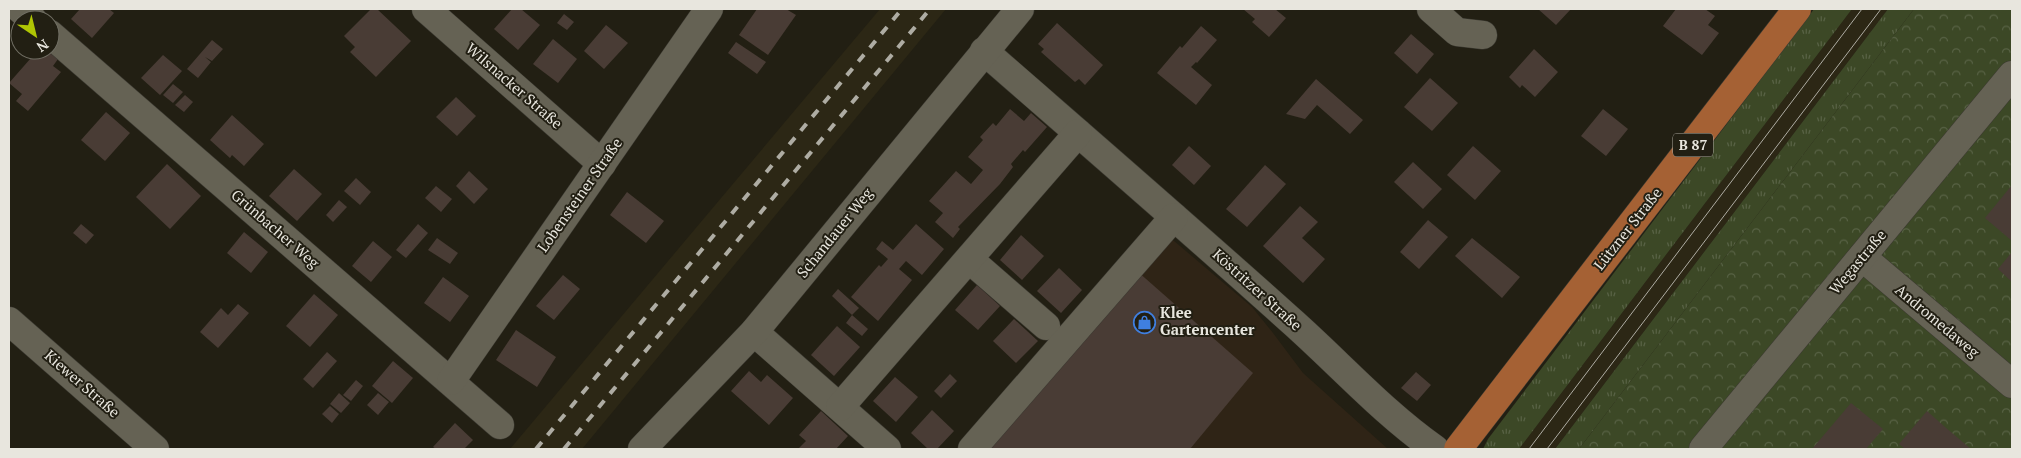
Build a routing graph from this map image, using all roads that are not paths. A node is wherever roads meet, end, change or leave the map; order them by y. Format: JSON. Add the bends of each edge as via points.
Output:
{"nodes":[{"id":1,"x":426,"y":9,"type":"edge"},
{"id":2,"x":709,"y":9,"type":"edge"},
{"id":3,"x":1020,"y":9,"type":"edge"},
{"id":4,"x":1431,"y":9,"type":"edge"},
{"id":5,"x":1797,"y":9,"type":"edge"},
{"id":6,"x":1483,"y":35,"type":"dead end"},
{"id":7,"x":60,"y":43,"type":"edge"},
{"id":8,"x":984,"y":51,"type":"junction"},
{"id":9,"x":2012,"y":75,"type":"edge"},
{"id":10,"x":1078,"y":133,"type":"junction"},
{"id":11,"x":602,"y":164,"type":"junction"},
{"id":12,"x":1174,"y":217,"type":"junction"},
{"id":13,"x":1862,"y":257,"type":"junction"},
{"id":14,"x":970,"y":260,"type":"junction"},
{"id":15,"x":9,"y":321,"type":"edge"},
{"id":16,"x":1046,"y":326,"type":"dead end"},
{"id":17,"x":754,"y":332,"type":"junction"},
{"id":18,"x":451,"y":381,"type":"junction"},
{"id":19,"x":2012,"y":384,"type":"edge"},
{"id":20,"x":840,"y":407,"type":"junction"},
{"id":21,"x":500,"y":425,"type":"dead end"},
{"id":22,"x":155,"y":449,"type":"edge"},
{"id":23,"x":642,"y":449,"type":"edge"},
{"id":24,"x":887,"y":449,"type":"edge"},
{"id":25,"x":972,"y":449,"type":"edge"},
{"id":26,"x":1435,"y":449,"type":"edge"},
{"id":27,"x":1458,"y":449,"type":"edge"},
{"id":28,"x":1703,"y":449,"type":"edge"}],
"edges":[{"from":1,"to":11,"type":"street","name":"Wilsnacker Straße"},
{"from":2,"to":11,"type":"street","name":"Lobensteiner Straße"},
{"from":3,"to":8,"type":"street","name":"Schandauer Weg"},
{"from":4,"to":6,"type":"street","via":[[1457,32]]},
{"from":5,"to":27,"type":"main road","name":"Lützner Straße","number":"B 87"},
{"from":7,"to":18,"type":"street","name":"Grünbacher Weg"},
{"from":8,"to":10,"type":"street","name":"Köstritzer Straße"},
{"from":8,"to":17,"type":"street","name":"Schandauer Weg"},
{"from":9,"to":13,"type":"street","name":"Wegastraße"},
{"from":10,"to":12,"type":"street","name":"Köstritzer Straße"},
{"from":10,"to":14,"type":"street"},
{"from":11,"to":18,"type":"street","name":"Lobensteiner Straße"},
{"from":12,"to":25,"type":"street"},
{"from":12,"to":26,"type":"street","name":"Köstritzer Straße"},
{"from":13,"to":19,"type":"street","name":"Andromedaweg"},
{"from":13,"to":28,"type":"street","name":"Wegastraße"},
{"from":14,"to":16,"type":"street"},
{"from":14,"to":20,"type":"street"},
{"from":15,"to":22,"type":"street","name":"Kiewer Straße"},
{"from":17,"to":20,"type":"street"},
{"from":17,"to":23,"type":"street","name":"Schandauer Weg"},
{"from":18,"to":21,"type":"street","name":"Grünbacher Weg"},
{"from":20,"to":24,"type":"street"}]}
